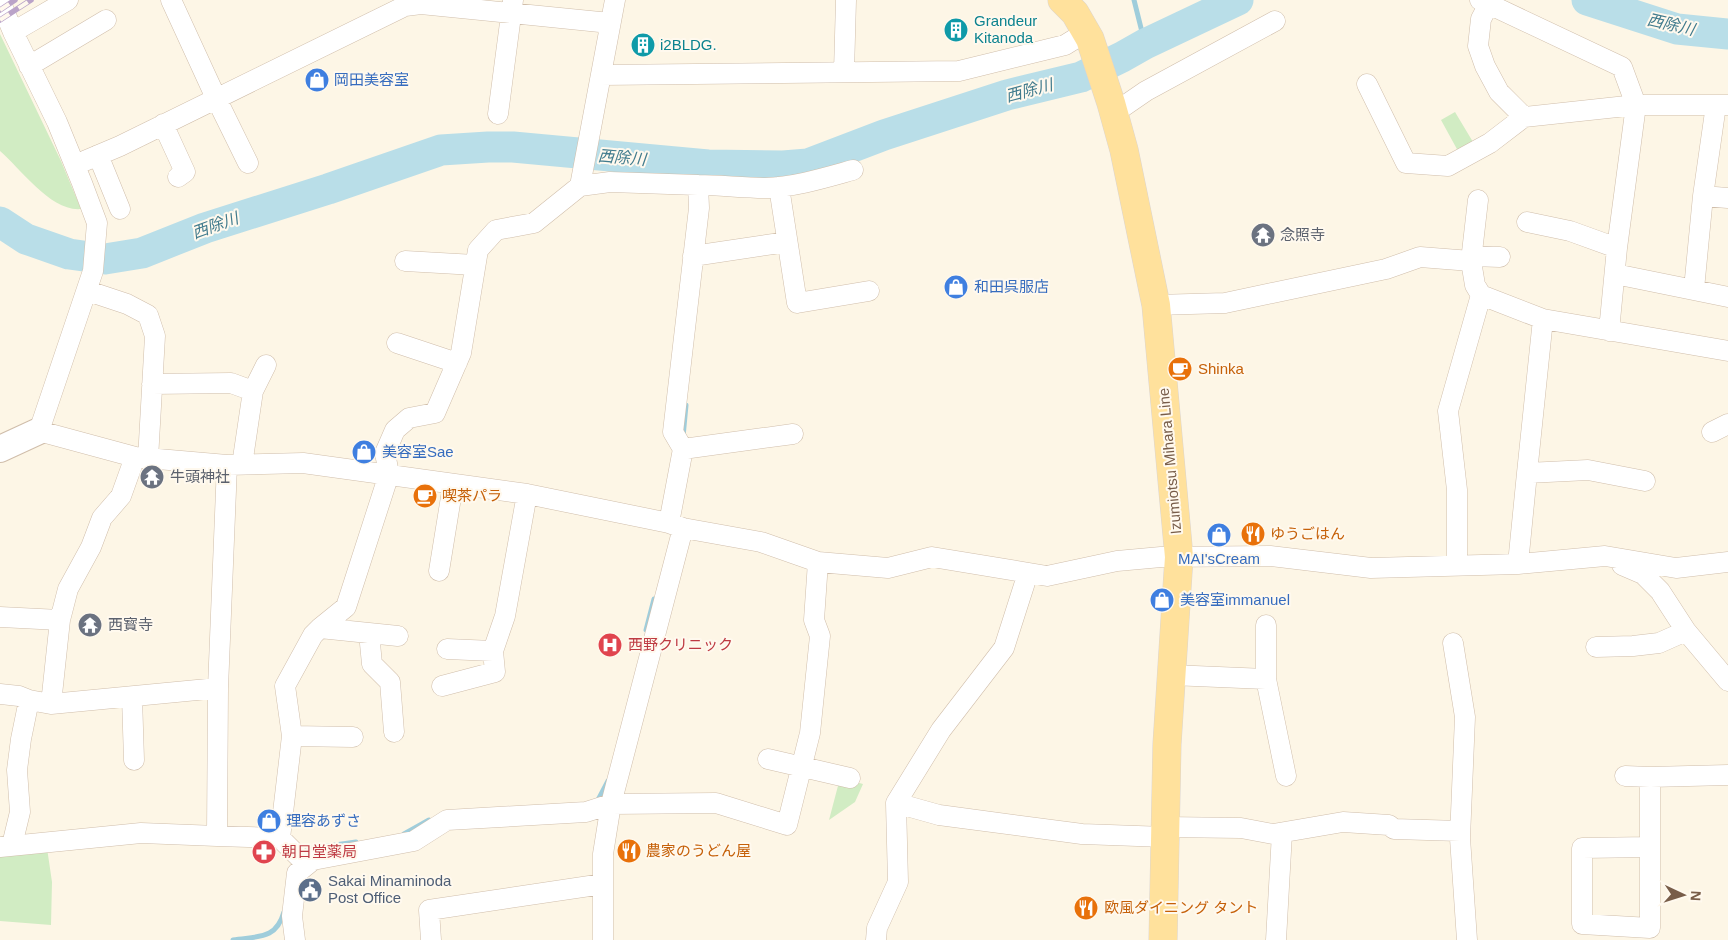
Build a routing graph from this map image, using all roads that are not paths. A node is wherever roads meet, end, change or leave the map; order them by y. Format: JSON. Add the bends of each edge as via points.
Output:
{"nodes":[{"id":1,"x":2,"y":0,"type":"edge"},
{"id":2,"x":68,"y":0,"type":"edge"},
{"id":3,"x":171,"y":0,"type":"edge"},
{"id":4,"x":615,"y":0,"type":"edge"},
{"id":5,"x":846,"y":0,"type":"edge"},
{"id":6,"x":1062,"y":0,"type":"edge"},
{"id":7,"x":1484,"y":2,"type":"edge"},
{"id":8,"x":392,"y":6,"type":"edge"},
{"id":9,"x":512,"y":6,"type":"edge"},
{"id":10,"x":106,"y":20,"type":"dead end"},
{"id":11,"x":1275,"y":21,"type":"dead end"},
{"id":12,"x":610,"y":23,"type":"junction"},
{"id":13,"x":13,"y":32,"type":"junction"},
{"id":14,"x":1089,"y":39,"type":"junction"},
{"id":15,"x":29,"y":66,"type":"junction"},
{"id":16,"x":844,"y":72,"type":"junction"},
{"id":17,"x":602,"y":75,"type":"junction"},
{"id":18,"x":1367,"y":84,"type":"dead end"},
{"id":19,"x":216,"y":98,"type":"junction"},
{"id":20,"x":1636,"y":105,"type":"junction"},
{"id":21,"x":1722,"y":105,"type":"edge"},
{"id":22,"x":1113,"y":108,"type":"junction"},
{"id":23,"x":498,"y":114,"type":"dead end"},
{"id":24,"x":1524,"y":117,"type":"junction"},
{"id":25,"x":163,"y":124,"type":"junction"},
{"id":26,"x":98,"y":155,"type":"junction"},
{"id":27,"x":248,"y":163,"type":"dead end"},
{"id":28,"x":75,"y":165,"type":"junction"},
{"id":29,"x":853,"y":170,"type":"dead end"},
{"id":30,"x":178,"y":176,"type":"dead end"},
{"id":31,"x":581,"y":182,"type":"junction"},
{"id":32,"x":705,"y":185,"type":"junction"},
{"id":33,"x":779,"y":187,"type":"junction"},
{"id":34,"x":1704,"y":196,"type":"junction"},
{"id":35,"x":1728,"y":198,"type":"edge"},
{"id":36,"x":1478,"y":200,"type":"dead end"},
{"id":37,"x":120,"y":209,"type":"dead end"},
{"id":38,"x":1527,"y":222,"type":"dead end"},
{"id":39,"x":787,"y":242,"type":"junction"},
{"id":40,"x":1617,"y":248,"type":"junction"},
{"id":41,"x":693,"y":256,"type":"junction"},
{"id":42,"x":1471,"y":258,"type":"junction"},
{"id":43,"x":1500,"y":258,"type":"dead end"},
{"id":44,"x":405,"y":261,"type":"dead end"},
{"id":45,"x":475,"y":264,"type":"junction"},
{"id":46,"x":1615,"y":274,"type":"junction"},
{"id":47,"x":1694,"y":290,"type":"junction"},
{"id":48,"x":88,"y":291,"type":"junction"},
{"id":49,"x":869,"y":291,"type":"dead end"},
{"id":50,"x":1481,"y":295,"type":"junction"},
{"id":51,"x":1728,"y":297,"type":"edge"},
{"id":52,"x":1156,"y":305,"type":"junction"},
{"id":53,"x":1543,"y":319,"type":"junction"},
{"id":54,"x":1609,"y":331,"type":"junction"},
{"id":55,"x":396,"y":343,"type":"dead end"},
{"id":56,"x":1728,"y":351,"type":"edge"},
{"id":57,"x":457,"y":363,"type":"junction"},
{"id":58,"x":266,"y":365,"type":"dead end"},
{"id":59,"x":152,"y":384,"type":"junction"},
{"id":60,"x":253,"y":391,"type":"junction"},
{"id":61,"x":39,"y":431,"type":"junction"},
{"id":62,"x":792,"y":434,"type":"dead end"},
{"id":63,"x":0,"y":449,"type":"edge"},
{"id":64,"x":683,"y":449,"type":"junction"},
{"id":65,"x":141,"y":458,"type":"junction"},
{"id":66,"x":234,"y":465,"type":"junction"},
{"id":67,"x":1527,"y":473,"type":"junction"},
{"id":68,"x":389,"y":474,"type":"junction"},
{"id":69,"x":1646,"y":481,"type":"dead end"},
{"id":70,"x":453,"y":485,"type":"junction"},
{"id":71,"x":527,"y":494,"type":"junction"},
{"id":72,"x":676,"y":525,"type":"junction"},
{"id":73,"x":1604,"y":556,"type":"junction"},
{"id":74,"x":1179,"y":557,"type":"junction"},
{"id":75,"x":818,"y":562,"type":"junction"},
{"id":76,"x":1728,"y":562,"type":"edge"},
{"id":77,"x":1518,"y":564,"type":"junction"},
{"id":78,"x":1458,"y":565,"type":"junction"},
{"id":79,"x":1676,"y":568,"type":"junction"},
{"id":80,"x":439,"y":571,"type":"dead end"},
{"id":81,"x":1028,"y":573,"type":"junction"},
{"id":82,"x":1660,"y":591,"type":"junction"},
{"id":83,"x":0,"y":617,"type":"edge"},
{"id":84,"x":60,"y":620,"type":"junction"},
{"id":85,"x":1266,"y":625,"type":"dead end"},
{"id":86,"x":320,"y":628,"type":"junction"},
{"id":87,"x":1686,"y":631,"type":"junction"},
{"id":88,"x":369,"y":633,"type":"junction"},
{"id":89,"x":398,"y":636,"type":"dead end"},
{"id":90,"x":1453,"y":643,"type":"dead end"},
{"id":91,"x":1596,"y":647,"type":"dead end"},
{"id":92,"x":447,"y":649,"type":"dead end"},
{"id":93,"x":493,"y":651,"type":"junction"},
{"id":94,"x":1171,"y":676,"type":"junction"},
{"id":95,"x":1266,"y":679,"type":"junction"},
{"id":96,"x":1728,"y":681,"type":"edge"},
{"id":97,"x":442,"y":686,"type":"dead end"},
{"id":98,"x":218,"y":688,"type":"junction"},
{"id":99,"x":0,"y":694,"type":"edge"},
{"id":100,"x":132,"y":697,"type":"junction"},
{"id":101,"x":29,"y":700,"type":"junction"},
{"id":102,"x":51,"y":704,"type":"junction"},
{"id":103,"x":394,"y":732,"type":"dead end"},
{"id":104,"x":292,"y":736,"type":"junction"},
{"id":105,"x":353,"y":737,"type":"dead end"},
{"id":106,"x":768,"y":759,"type":"dead end"},
{"id":107,"x":134,"y":760,"type":"dead end"},
{"id":108,"x":802,"y":768,"type":"junction"},
{"id":109,"x":1728,"y":775,"type":"edge"},
{"id":110,"x":1286,"y":776,"type":"dead end"},
{"id":111,"x":1625,"y":776,"type":"dead end"},
{"id":112,"x":1650,"y":777,"type":"junction"},
{"id":113,"x":850,"y":778,"type":"dead end"},
{"id":114,"x":896,"y":803,"type":"junction"},
{"id":115,"x":611,"y":804,"type":"junction"},
{"id":116,"x":1460,"y":831,"type":"junction"},
{"id":117,"x":1165,"y":832,"type":"junction"},
{"id":118,"x":1282,"y":833,"type":"junction"},
{"id":119,"x":217,"y":836,"type":"junction"},
{"id":120,"x":280,"y":838,"type":"junction"},
{"id":121,"x":6,"y":846,"type":"edge"},
{"id":122,"x":1650,"y":848,"type":"junction"},
{"id":123,"x":307,"y":865,"type":"junction"},
{"id":124,"x":603,"y":884,"type":"junction"},
{"id":125,"x":295,"y":940,"type":"edge"},
{"id":126,"x":431,"y":940,"type":"edge"},
{"id":127,"x":603,"y":940,"type":"edge"},
{"id":128,"x":876,"y":940,"type":"edge"},
{"id":129,"x":1163,"y":940,"type":"edge"},
{"id":130,"x":1276,"y":940,"type":"edge"},
{"id":131,"x":1467,"y":940,"type":"edge"}],
"edges":[{"from":1,"to":13,"type":"street"},
{"from":2,"to":13,"type":"street"},
{"from":3,"to":19,"type":"street"},
{"from":4,"to":12,"type":"street"},
{"from":5,"to":16,"type":"street"},
{"from":6,"to":14,"type":"main road","name":"Izumiotsu Mihara Line","via":[[1075,13]]},
{"from":7,"to":20,"type":"street","via":[[1622,67]]},
{"from":7,"to":24,"type":"street","via":[[1478,46],[1499,92]]},
{"from":8,"to":9,"type":"street"},
{"from":8,"to":19,"type":"street"},
{"from":9,"to":12,"type":"street"},
{"from":9,"to":23,"type":"street"},
{"from":10,"to":15,"type":"street"},
{"from":11,"to":22,"type":"street"},
{"from":12,"to":17,"type":"street"},
{"from":13,"to":15,"type":"street"},
{"from":14,"to":16,"type":"street","via":[[959,71]]},
{"from":14,"to":22,"type":"main road","name":"Izumiotsu Mihara Line"},
{"from":15,"to":28,"type":"street"},
{"from":16,"to":17,"type":"street"},
{"from":17,"to":31,"type":"street"},
{"from":18,"to":24,"type":"street","via":[[1406,162],[1448,166],[1490,143]]},
{"from":19,"to":25,"type":"street"},
{"from":19,"to":27,"type":"street"},
{"from":20,"to":21,"type":"street"},
{"from":20,"to":24,"type":"street"},
{"from":20,"to":40,"type":"street"},
{"from":21,"to":34,"type":"street"},
{"from":22,"to":52,"type":"main road","name":"Izumiotsu Mihara Line"},
{"from":25,"to":26,"type":"street"},
{"from":25,"to":30,"type":"street","via":[[185,172]]},
{"from":26,"to":28,"type":"street"},
{"from":26,"to":37,"type":"street"},
{"from":28,"to":48,"type":"street","via":[[97,223],[94,272]]},
{"from":29,"to":33,"type":"street"},
{"from":31,"to":32,"type":"street"},
{"from":31,"to":45,"type":"street","via":[[534,223],[496,230],[478,250]]},
{"from":32,"to":33,"type":"street"},
{"from":32,"to":41,"type":"street"},
{"from":33,"to":39,"type":"street"},
{"from":34,"to":35,"type":"street"},
{"from":34,"to":47,"type":"street"},
{"from":36,"to":42,"type":"street"},
{"from":38,"to":40,"type":"street","via":[[1570,231]]},
{"from":39,"to":41,"type":"street"},
{"from":39,"to":49,"type":"street","via":[[797,303]]},
{"from":40,"to":46,"type":"street"},
{"from":41,"to":64,"type":"street","via":[[673,432]]},
{"from":42,"to":43,"type":"street"},
{"from":42,"to":50,"type":"street","via":[[1475,285]]},
{"from":42,"to":52,"type":"street","via":[[1420,257],[1386,269],[1225,303]]},
{"from":44,"to":45,"type":"street"},
{"from":45,"to":57,"type":"street"},
{"from":46,"to":47,"type":"street"},
{"from":46,"to":54,"type":"street"},
{"from":47,"to":51,"type":"street"},
{"from":48,"to":59,"type":"street","via":[[148,315],[155,336]]},
{"from":48,"to":61,"type":"street"},
{"from":50,"to":53,"type":"street"},
{"from":50,"to":78,"type":"street","via":[[1448,411],[1457,490]]},
{"from":52,"to":74,"type":"main road","name":"Izumiotsu Mihara Line"},
{"from":53,"to":54,"type":"street"},
{"from":53,"to":67,"type":"street"},
{"from":54,"to":56,"type":"street"},
{"from":55,"to":57,"type":"street"},
{"from":57,"to":68,"type":"street","via":[[435,414],[409,418],[395,430],[385,453]]},
{"from":58,"to":60,"type":"street"},
{"from":59,"to":60,"type":"street","via":[[231,383]]},
{"from":59,"to":65,"type":"street"},
{"from":60,"to":66,"type":"street"},
{"from":61,"to":63,"type":"street"},
{"from":61,"to":65,"type":"street"},
{"from":62,"to":64,"type":"street"},
{"from":64,"to":72,"type":"street"},
{"from":65,"to":66,"type":"street"},
{"from":65,"to":84,"type":"street","via":[[121,496],[102,518],[91,547],[68,589]]},
{"from":66,"to":68,"type":"street","via":[[304,463]]},
{"from":66,"to":98,"type":"street"},
{"from":67,"to":69,"type":"street","via":[[1588,470]]},
{"from":67,"to":77,"type":"street"},
{"from":68,"to":70,"type":"street"},
{"from":68,"to":86,"type":"street","via":[[346,607]]},
{"from":70,"to":71,"type":"street"},
{"from":70,"to":80,"type":"street"},
{"from":71,"to":72,"type":"street"},
{"from":71,"to":93,"type":"street","via":[[504,616]]},
{"from":72,"to":75,"type":"street","via":[[761,542]]},
{"from":72,"to":115,"type":"street"},
{"from":73,"to":77,"type":"street"},
{"from":73,"to":79,"type":"street"},
{"from":73,"to":82,"type":"street","via":[[1643,574]]},
{"from":74,"to":78,"type":"street","via":[[1270,556],[1371,568]]},
{"from":74,"to":81,"type":"street","via":[[1117,561],[1047,576]]},
{"from":74,"to":94,"type":"main road","name":"Izumiotsu Mihara Line"},
{"from":75,"to":81,"type":"street","via":[[888,568],[932,557]]},
{"from":75,"to":108,"type":"street","via":[[814,620],[820,636],[810,733]]},
{"from":76,"to":79,"type":"street"},
{"from":77,"to":78,"type":"street"},
{"from":79,"to":82,"type":"street"},
{"from":81,"to":114,"type":"street","via":[[1004,648],[941,730]]},
{"from":82,"to":87,"type":"street"},
{"from":83,"to":84,"type":"street"},
{"from":84,"to":102,"type":"street"},
{"from":85,"to":95,"type":"street"},
{"from":86,"to":88,"type":"street"},
{"from":86,"to":104,"type":"street","via":[[285,686]]},
{"from":87,"to":91,"type":"street","via":[[1659,643]]},
{"from":87,"to":96,"type":"street"},
{"from":88,"to":89,"type":"street"},
{"from":88,"to":103,"type":"street","via":[[372,664],[390,682]]},
{"from":90,"to":116,"type":"street","via":[[1465,717]]},
{"from":92,"to":93,"type":"street"},
{"from":93,"to":97,"type":"street","via":[[495,672]]},
{"from":94,"to":95,"type":"street"},
{"from":94,"to":117,"type":"main road","name":"Izumiotsu Mihara Line"},
{"from":95,"to":110,"type":"street"},
{"from":98,"to":100,"type":"street"},
{"from":98,"to":119,"type":"street"},
{"from":99,"to":101,"type":"street"},
{"from":100,"to":102,"type":"street"},
{"from":100,"to":107,"type":"street"},
{"from":101,"to":102,"type":"street"},
{"from":101,"to":121,"type":"street","via":[[18,770],[20,812]]},
{"from":104,"to":105,"type":"street"},
{"from":104,"to":120,"type":"street"},
{"from":106,"to":108,"type":"street"},
{"from":108,"to":113,"type":"street"},
{"from":108,"to":115,"type":"street","via":[[787,825],[716,803]]},
{"from":109,"to":112,"type":"street"},
{"from":111,"to":112,"type":"street"},
{"from":112,"to":122,"type":"street"},
{"from":114,"to":117,"type":"street","via":[[939,815],[1082,834]]},
{"from":114,"to":128,"type":"street","via":[[898,882],[877,928]]},
{"from":115,"to":123,"type":"street","via":[[586,812],[447,820],[414,841],[312,860]]},
{"from":115,"to":124,"type":"street","via":[[603,854]]},
{"from":116,"to":118,"type":"street","via":[[1394,829],[1388,825],[1343,822]]},
{"from":116,"to":131,"type":"street"},
{"from":117,"to":118,"type":"street","via":[[1241,828]]},
{"from":117,"to":129,"type":"main road","name":"Izumiotsu Mihara Line"},
{"from":118,"to":130,"type":"street"},
{"from":119,"to":120,"type":"street"},
{"from":119,"to":121,"type":"street","via":[[141,833]]},
{"from":120,"to":123,"type":"street"},
{"from":122,"to":122,"type":"street","via":[[1582,848],[1582,924],[1650,928]]},
{"from":123,"to":125,"type":"street","via":[[297,873],[292,916]]},
{"from":124,"to":126,"type":"street","via":[[429,910]]},
{"from":124,"to":127,"type":"street"}]}
